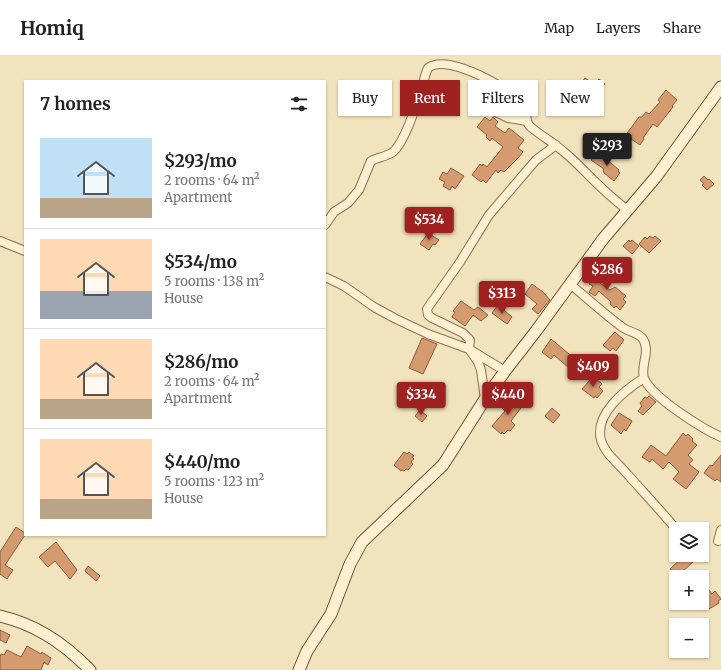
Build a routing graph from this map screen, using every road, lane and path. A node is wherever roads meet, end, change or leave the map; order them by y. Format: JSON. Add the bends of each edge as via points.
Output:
{"nodes":[{"id":1,"x":442,"y":56,"type":"edge"},
{"id":2,"x":721,"y":87,"type":"edge"},
{"id":3,"x":504,"y":116,"type":"edge"},
{"id":4,"x":527,"y":121,"type":"junction"},
{"id":5,"x":556,"y":145,"type":"junction"},
{"id":6,"x":627,"y":210,"type":"junction"},
{"id":7,"x":326,"y":224,"type":"edge"},
{"id":8,"x":0,"y":241,"type":"edge"},
{"id":9,"x":24,"y":251,"type":"edge"},
{"id":10,"x":326,"y":277,"type":"edge"},
{"id":11,"x":570,"y":284,"type":"junction"},
{"id":12,"x":469,"y":349,"type":"junction"},
{"id":13,"x":505,"y":371,"type":"junction"},
{"id":14,"x":644,"y":378,"type":"junction"},
{"id":15,"x":485,"y":399,"type":"junction"},
{"id":16,"x":721,"y":437,"type":"edge"},
{"id":17,"x":670,"y":522,"type":"edge"},
{"id":18,"x":721,"y":530,"type":"edge"},
{"id":19,"x":718,"y":541,"type":"dead end"},
{"id":20,"x":0,"y":616,"type":"edge"},
{"id":21,"x":90,"y":670,"type":"edge"},
{"id":22,"x":299,"y":670,"type":"edge"}],
"edges":[{"from":1,"to":4,"type":"street","via":[[463,62],[520,97],[526,105]]},
{"from":1,"to":7,"type":"street","via":[[427,69],[420,95],[400,145],[386,156],[371,161],[359,190],[348,203],[334,212]]},
{"from":2,"to":6,"type":"street","via":[[656,177]]},
{"from":3,"to":4,"type":"street"},
{"from":4,"to":5,"type":"street","via":[[532,128]]},
{"from":5,"to":6,"type":"street"},
{"from":5,"to":12,"type":"street","via":[[536,160],[489,215],[427,309],[428,315],[432,318],[467,336],[470,340]]},
{"from":6,"to":11,"type":"street"},
{"from":8,"to":9,"type":"street"},
{"from":10,"to":12,"type":"street","via":[[415,328]]},
{"from":11,"to":13,"type":"street"},
{"from":11,"to":14,"type":"street","via":[[622,327],[642,339],[646,346]]},
{"from":12,"to":13,"type":"street"},
{"from":12,"to":15,"type":"street","via":[[481,370]]},
{"from":13,"to":15,"type":"street"},
{"from":14,"to":16,"type":"street","via":[[650,388],[694,423]]},
{"from":14,"to":17,"type":"street","via":[[619,398],[601,420],[601,440],[613,458]]},
{"from":15,"to":22,"type":"street","via":[[443,465],[362,542],[350,564],[331,614],[307,651]]},
{"from":18,"to":19,"type":"street"},
{"from":20,"to":21,"type":"street","via":[[34,626],[69,649]]}]}
